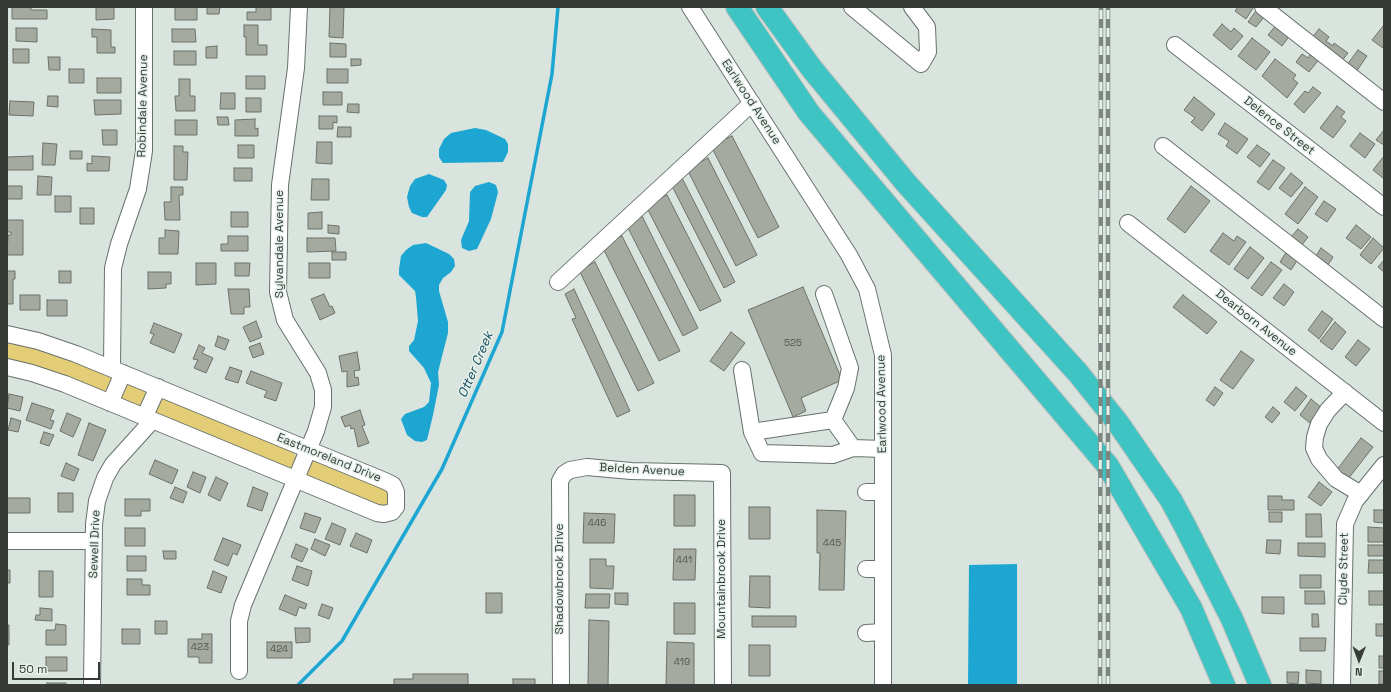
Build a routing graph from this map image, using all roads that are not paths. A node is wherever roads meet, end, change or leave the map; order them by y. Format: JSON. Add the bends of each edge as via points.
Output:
{"nodes":[{"id":1,"x":144,"y":7,"type":"edge"},
{"id":2,"x":299,"y":7,"type":"edge"},
{"id":3,"x":690,"y":7,"type":"edge"},
{"id":4,"x":737,"y":7,"type":"edge"},
{"id":5,"x":767,"y":7,"type":"edge"},
{"id":6,"x":784,"y":7,"type":"edge"},
{"id":7,"x":852,"y":7,"type":"edge"},
{"id":8,"x":912,"y":7,"type":"edge"},
{"id":9,"x":1263,"y":7,"type":"edge"},
{"id":10,"x":1175,"y":45,"type":"dead end"},
{"id":11,"x":1384,"y":102,"type":"edge"},
{"id":12,"x":752,"y":103,"type":"junction"},
{"id":13,"x":1163,"y":146,"type":"dead end"},
{"id":14,"x":906,"y":183,"type":"junction"},
{"id":15,"x":1384,"y":207,"type":"edge"},
{"id":16,"x":1128,"y":223,"type":"dead end"},
{"id":17,"x":558,"y":282,"type":"dead end"},
{"id":18,"x":824,"y":294,"type":"dead end"},
{"id":19,"x":1384,"y":319,"type":"edge"},
{"id":20,"x":7,"y":334,"type":"edge"},
{"id":21,"x":7,"y":367,"type":"edge"},
{"id":22,"x":742,"y":370,"type":"dead end"},
{"id":23,"x":117,"y":371,"type":"junction"},
{"id":24,"x":158,"y":387,"type":"junction"},
{"id":25,"x":1345,"y":392,"type":"junction"},
{"id":26,"x":110,"y":403,"type":"junction"},
{"id":27,"x":148,"y":419,"type":"junction"},
{"id":28,"x":833,"y":420,"type":"junction"},
{"id":29,"x":1384,"y":423,"type":"edge"},
{"id":30,"x":752,"y":432,"type":"junction"},
{"id":31,"x":853,"y":448,"type":"junction"},
{"id":32,"x":883,"y":449,"type":"junction"},
{"id":33,"x":308,"y":450,"type":"junction"},
{"id":34,"x":1384,"y":466,"type":"edge"},
{"id":35,"x":722,"y":473,"type":"joint"},
{"id":36,"x":564,"y":474,"type":"joint"},
{"id":37,"x":296,"y":480,"type":"junction"},
{"id":38,"x":866,"y":492,"type":"dead end"},
{"id":39,"x":883,"y":492,"type":"junction"},
{"id":40,"x":1361,"y":494,"type":"junction"},
{"id":41,"x":7,"y":541,"type":"edge"},
{"id":42,"x":94,"y":541,"type":"junction"},
{"id":43,"x":866,"y":569,"type":"dead end"},
{"id":44,"x":883,"y":569,"type":"junction"},
{"id":45,"x":883,"y":632,"type":"junction"},
{"id":46,"x":866,"y":633,"type":"dead end"},
{"id":47,"x":239,"y":671,"type":"dead end"},
{"id":48,"x":92,"y":685,"type":"edge"},
{"id":49,"x":561,"y":685,"type":"edge"},
{"id":50,"x":723,"y":685,"type":"edge"},
{"id":51,"x":883,"y":685,"type":"edge"},
{"id":52,"x":1224,"y":685,"type":"edge"},
{"id":53,"x":1260,"y":685,"type":"edge"},
{"id":54,"x":1342,"y":685,"type":"edge"}],
"edges":[{"from":1,"to":23,"type":"street","name":"Robindale Avenue","via":[[144,151],[138,189],[113,268]]},
{"from":2,"to":33,"type":"street","name":"Sylvandale Avenue","via":[[296,68],[280,185],[278,292],[285,320],[316,368],[322,385],[321,417]]},
{"from":3,"to":12,"type":"street","name":"Earlwood Avenue"},
{"from":4,"to":52,"type":"highway","via":[[809,113],[1108,466],[1190,608]]},
{"from":5,"to":14,"type":"highway","via":[[812,69]]},
{"from":6,"to":14,"type":"highway","via":[[852,101]]},
{"from":7,"to":8,"type":"street","via":[[921,64],[928,52],[927,27]]},
{"from":9,"to":11,"type":"street"},
{"from":10,"to":15,"type":"street","name":"Delence Street"},
{"from":12,"to":17,"type":"street"},
{"from":12,"to":32,"type":"street","name":"Earlwood Avenue","via":[[849,255],[867,289],[883,355]]},
{"from":13,"to":19,"type":"street"},
{"from":14,"to":53,"type":"highway","via":[[1078,373],[1118,422],[1182,520],[1232,619]]},
{"from":16,"to":25,"type":"street","name":"Dearborn Avenue"},
{"from":18,"to":28,"type":"street","via":[[850,368],[846,388]]},
{"from":20,"to":23,"type":"street","name":"Eastmoreland Drive","via":[[50,345]]},
{"from":21,"to":26,"type":"street","name":"Eastmoreland Drive","via":[[43,376]]},
{"from":22,"to":30,"type":"street"},
{"from":23,"to":24,"type":"street","name":"Eastmoreland Drive"},
{"from":23,"to":26,"type":"street"},
{"from":24,"to":27,"type":"street","name":"Sewell Drive"},
{"from":24,"to":33,"type":"street","name":"Eastmoreland Drive"},
{"from":25,"to":29,"type":"street","name":"Dearborn Avenue"},
{"from":25,"to":40,"type":"street","via":[[1319,424],[1314,448],[1319,459],[1336,479]]},
{"from":26,"to":27,"type":"street","name":"Eastmoreland Drive"},
{"from":27,"to":37,"type":"street","name":"Eastmoreland Drive"},
{"from":27,"to":42,"type":"street","name":"Sewell Drive","via":[[105,478],[97,501]]},
{"from":28,"to":30,"type":"street"},
{"from":28,"to":31,"type":"street"},
{"from":30,"to":31,"type":"street","via":[[762,453],[833,455]]},
{"from":31,"to":32,"type":"street"},
{"from":32,"to":39,"type":"street","name":"Earlwood Avenue"},
{"from":33,"to":37,"type":"street","name":"Sylvandale Avenue"},
{"from":33,"to":37,"type":"street","name":"Eastmoreland Drive","via":[[393,485],[396,492],[396,507],[392,512],[376,513]]},
{"from":34,"to":40,"type":"street","name":"Clyde Street"},
{"from":35,"to":36,"type":"street","name":"Belden Avenue","via":[[631,472],[578,467]]},
{"from":35,"to":50,"type":"street","name":"Mountainbrook Drive"},
{"from":36,"to":49,"type":"street","name":"Shadowbrook Drive","via":[[560,481]]},
{"from":37,"to":47,"type":"street","name":"Sylvandale Avenue","via":[[240,613]]},
{"from":38,"to":39,"type":"street"},
{"from":39,"to":44,"type":"street","name":"Earlwood Avenue"},
{"from":40,"to":54,"type":"street","name":"Clyde Street","via":[[1349,513],[1344,534]]},
{"from":41,"to":42,"type":"street"},
{"from":42,"to":48,"type":"street","name":"Sewell Drive"},
{"from":43,"to":44,"type":"street"},
{"from":44,"to":45,"type":"street","name":"Earlwood Avenue"},
{"from":45,"to":46,"type":"street"},
{"from":45,"to":51,"type":"street","name":"Earlwood Avenue"}]}
